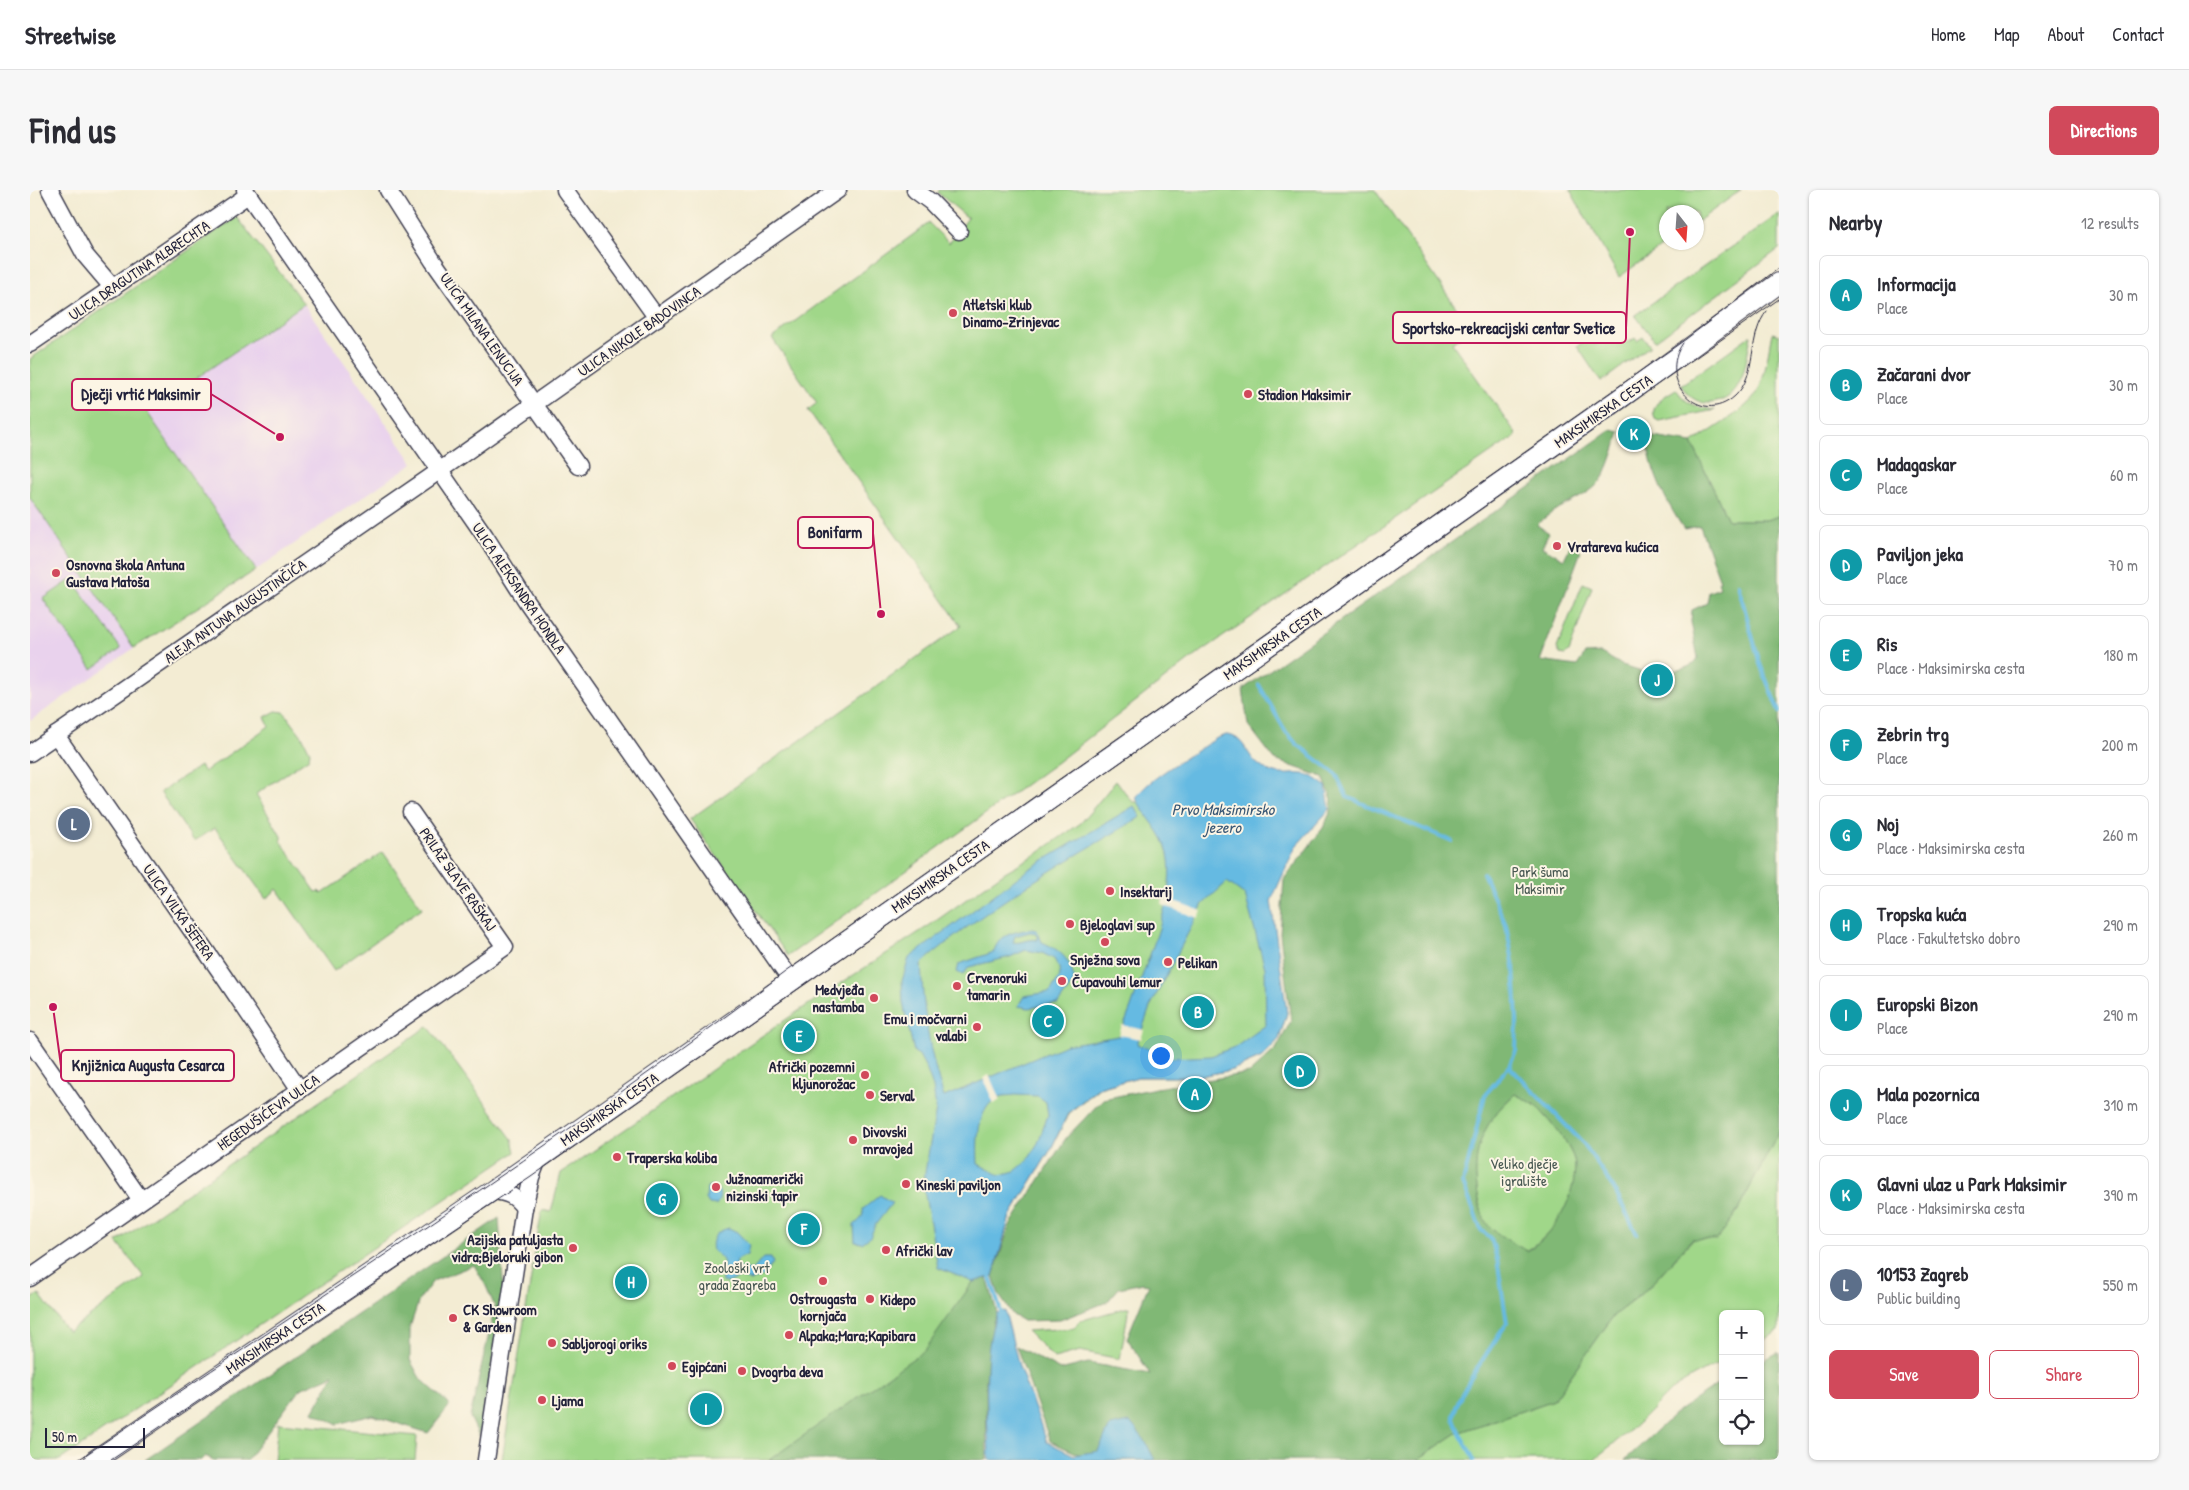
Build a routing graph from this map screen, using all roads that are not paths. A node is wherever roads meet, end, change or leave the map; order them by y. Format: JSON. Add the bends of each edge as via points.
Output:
{"nodes":[{"id":1,"x":50,"y":190,"type":"edge"},
{"id":2,"x":388,"y":190,"type":"edge"},
{"id":3,"x":565,"y":190,"type":"edge"},
{"id":4,"x":838,"y":190,"type":"edge"},
{"id":5,"x":914,"y":190,"type":"edge"},
{"id":6,"x":246,"y":193,"type":"edge"},
{"id":7,"x":959,"y":231,"type":"dead end"},
{"id":8,"x":1779,"y":283,"type":"edge"},
{"id":9,"x":112,"y":288,"type":"junction"},
{"id":10,"x":657,"y":318,"type":"junction"},
{"id":11,"x":30,"y":344,"type":"edge"},
{"id":12,"x":535,"y":404,"type":"junction"},
{"id":13,"x":578,"y":466,"type":"dead end"},
{"id":14,"x":440,"y":471,"type":"junction"},
{"id":15,"x":56,"y":735,"type":"junction"},
{"id":16,"x":30,"y":753,"type":"edge"},
{"id":17,"x":411,"y":812,"type":"dead end"},
{"id":18,"x":505,"y":947,"type":"joint"},
{"id":19,"x":791,"y":981,"type":"junction"},
{"id":20,"x":30,"y":1041,"type":"edge"},
{"id":21,"x":300,"y":1090,"type":"junction"},
{"id":22,"x":538,"y":1159,"type":"junction"},
{"id":23,"x":492,"y":1191,"type":"junction"},
{"id":24,"x":141,"y":1200,"type":"junction"},
{"id":25,"x":524,"y":1208,"type":"junction"},
{"id":26,"x":30,"y":1278,"type":"edge"},
{"id":27,"x":96,"y":1460,"type":"edge"},
{"id":28,"x":486,"y":1460,"type":"edge"}],
"edges":[{"from":1,"to":9,"type":"street","via":[[85,255]]},
{"from":2,"to":12,"type":"street","name":"ULICA MILANA LENUCIJA","via":[[432,261]]},
{"from":3,"to":10,"type":"street"},
{"from":4,"to":10,"type":"street","name":"ULICA NIKOLE BADOVINCA"},
{"from":5,"to":7,"type":"street"},
{"from":6,"to":9,"type":"street","name":"ULICA DRAGUTINA ALBRECHTA"},
{"from":6,"to":14,"type":"street","name":"ULICA ALEKSANDRA HONDLA"},
{"from":8,"to":19,"type":"main road","name":"MAKSIMIRSKA CESTA","via":[[1637,387]]},
{"from":9,"to":11,"type":"street","name":"ULICA DRAGUTINA ALBRECHTA"},
{"from":10,"to":12,"type":"street","name":"ULICA NIKOLE BADOVINCA"},
{"from":12,"to":13,"type":"street","name":"ULICA MILANA LENUCIJA"},
{"from":12,"to":14,"type":"street","name":"ULICA NIKOLE BADOVINCA"},
{"from":14,"to":15,"type":"street","name":"ALEJA ANTUNA AUGUSTINČIĆA"},
{"from":14,"to":19,"type":"street","name":"ULICA ALEKSANDRA HONDLA","via":[[526,602]]},
{"from":15,"to":16,"type":"street","name":"ALEJA ANTUNA AUGUSTINČIĆA"},
{"from":15,"to":21,"type":"street","name":"ULICA VILKA ŠEFERA"},
{"from":17,"to":18,"type":"street","name":"PRILAZ SLAVE RAŠKAJ"},
{"from":18,"to":21,"type":"street","name":"HEGEDUŠIĆEVA ULICA"},
{"from":19,"to":22,"type":"main road","name":"MAKSIMIRSKA CESTA"},
{"from":20,"to":24,"type":"street"},
{"from":21,"to":24,"type":"street","name":"HEGEDUŠIĆEVA ULICA"},
{"from":22,"to":23,"type":"main road","name":"MAKSIMIRSKA CESTA"},
{"from":22,"to":25,"type":"street"},
{"from":23,"to":25,"type":"street","via":[[507,1193],[518,1199]]},
{"from":23,"to":27,"type":"main road","name":"MAKSIMIRSKA CESTA"},
{"from":24,"to":26,"type":"street","name":"HEGEDUŠIĆEVA ULICA"},
{"from":25,"to":28,"type":"street"}]}
